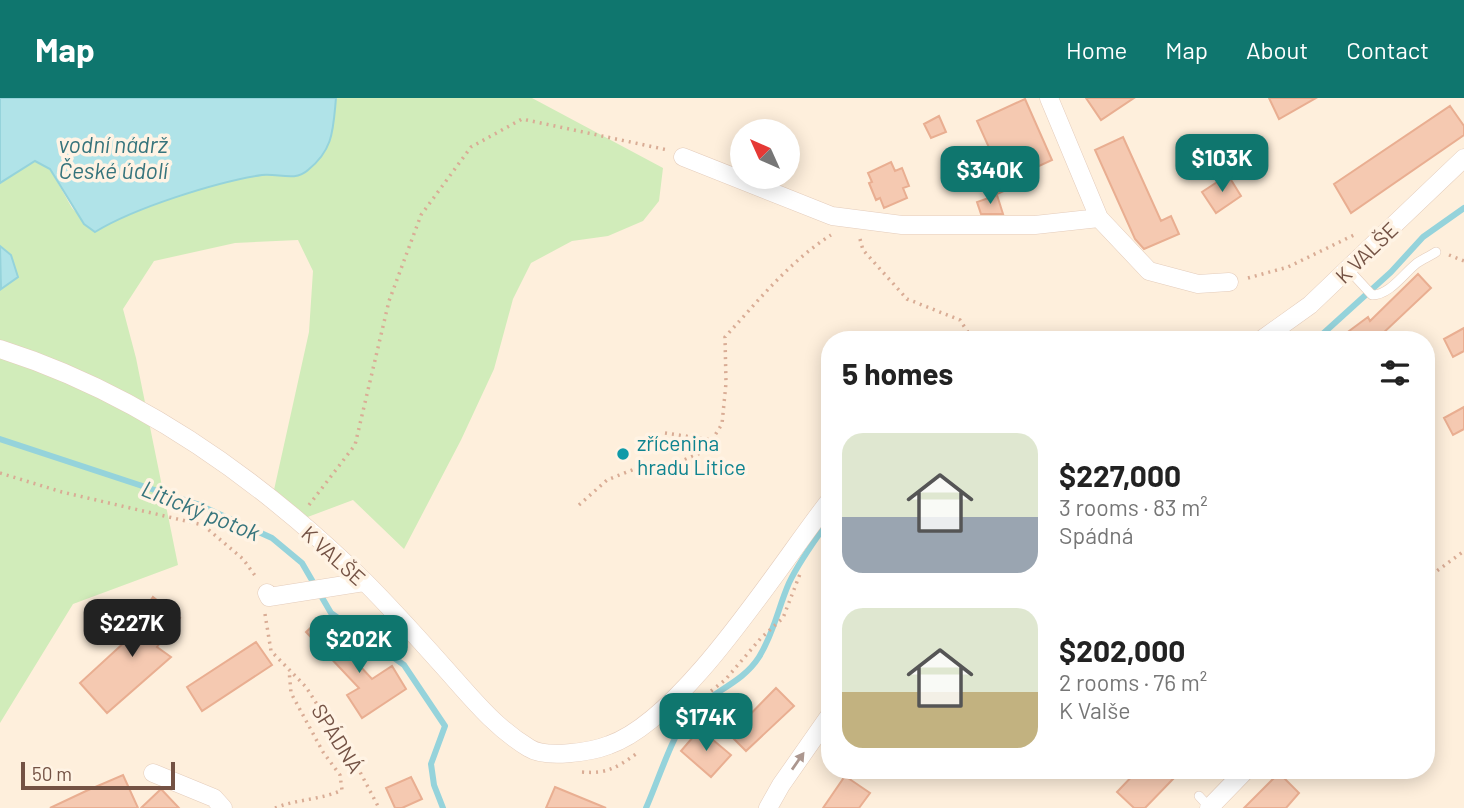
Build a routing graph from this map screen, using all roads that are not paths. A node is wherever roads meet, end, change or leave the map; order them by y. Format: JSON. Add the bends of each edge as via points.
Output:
{"nodes":[{"id":1,"x":1049,"y":98,"type":"edge"},
{"id":2,"x":676,"y":154,"type":"road end"},
{"id":3,"x":1464,"y":158,"type":"edge"},
{"id":4,"x":1099,"y":218,"type":"junction"},
{"id":5,"x":1436,"y":252,"type":"dead end"},
{"id":6,"x":1354,"y":275,"type":"junction"},
{"id":7,"x":1228,"y":282,"type":"road end"},
{"id":8,"x":1274,"y":331,"type":"edge"},
{"id":9,"x":0,"y":349,"type":"edge"},
{"id":10,"x":821,"y":512,"type":"edge"},
{"id":11,"x":364,"y":582,"type":"junction"},
{"id":12,"x":268,"y":595,"type":"road end"},
{"id":13,"x":821,"y":728,"type":"edge"},
{"id":14,"x":153,"y":773,"type":"dead end"},
{"id":15,"x":1235,"y":779,"type":"edge"},
{"id":16,"x":1206,"y":804,"type":"edge"},
{"id":17,"x":223,"y":808,"type":"edge"},
{"id":18,"x":768,"y":808,"type":"edge"}],
"edges":[{"from":1,"to":4,"type":"street"},
{"from":2,"to":4,"type":"street","via":[[832,216],[902,225],[1035,225]]},
{"from":3,"to":6,"type":"street","name":"K VALŠE","via":[[1376,242]]},
{"from":4,"to":7,"type":"street","via":[[1149,271],[1198,284]]},
{"from":5,"to":6,"type":"lane","via":[[1377,295]]},
{"from":6,"to":8,"type":"street","name":"K VALŠE"},
{"from":9,"to":11,"type":"street","name":"K VALŠE","via":[[97,388],[173,429],[272,499]]},
{"from":10,"to":11,"type":"street","name":"K VALŠE","via":[[725,640],[678,694],[639,730],[611,745],[579,754],[532,751],[489,719]]},
{"from":11,"to":12,"type":"street"},
{"from":18,"to":13,"type":"street","one_way":true},
{"from":14,"to":17,"type":"street","via":[[214,798]]},
{"from":15,"to":16,"type":"street"}]}
